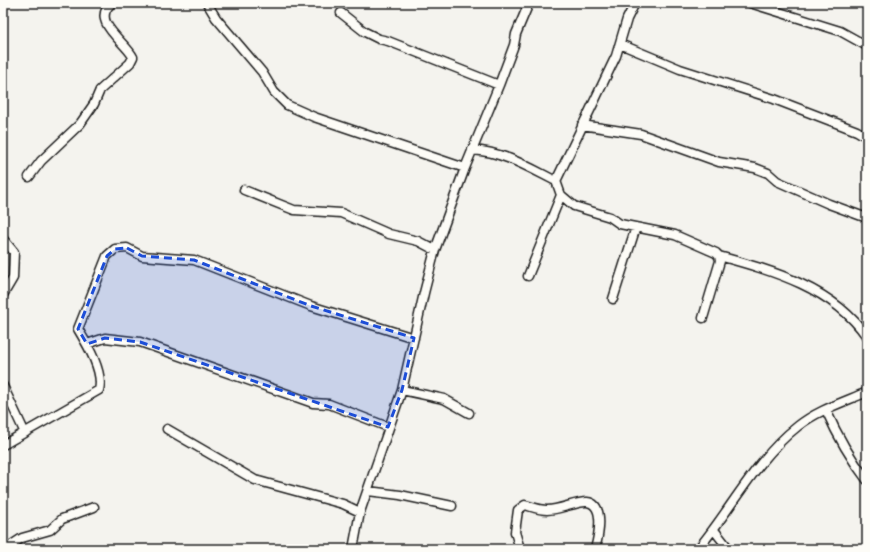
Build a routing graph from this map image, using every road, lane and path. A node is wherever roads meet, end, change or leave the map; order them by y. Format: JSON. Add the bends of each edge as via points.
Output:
{"nodes":[{"id":1,"x":112,"y":3,"type":"edge"},
{"id":2,"x":207,"y":3,"type":"edge"},
{"id":3,"x":635,"y":3,"type":"edge"},
{"id":4,"x":750,"y":3,"type":"edge"},
{"id":5,"x":526,"y":4,"type":"edge"},
{"id":6,"x":341,"y":13,"type":"dead end"},
{"id":7,"x":620,"y":44,"type":"junction"},
{"id":8,"x":867,"y":46,"type":"edge"},
{"id":9,"x":499,"y":85,"type":"junction"},
{"id":10,"x":582,"y":125,"type":"junction"},
{"id":11,"x":867,"y":137,"type":"edge"},
{"id":12,"x":472,"y":150,"type":"junction"},
{"id":13,"x":465,"y":168,"type":"junction"},
{"id":14,"x":29,"y":177,"type":"dead end"},
{"id":15,"x":556,"y":181,"type":"junction"},
{"id":16,"x":244,"y":190,"type":"dead end"},
{"id":17,"x":561,"y":195,"type":"junction"},
{"id":18,"x":867,"y":218,"type":"edge"},
{"id":19,"x":636,"y":228,"type":"junction"},
{"id":20,"x":3,"y":239,"type":"edge"},
{"id":21,"x":435,"y":250,"type":"junction"},
{"id":22,"x":719,"y":256,"type":"junction"},
{"id":23,"x":528,"y":276,"type":"dead end"},
{"id":24,"x":3,"y":295,"type":"edge"},
{"id":25,"x":612,"y":299,"type":"dead end"},
{"id":26,"x":703,"y":318,"type":"dead end"},
{"id":27,"x":867,"y":337,"type":"edge"},
{"id":28,"x":414,"y":338,"type":"junction"},
{"id":29,"x":87,"y":344,"type":"junction"},
{"id":30,"x":3,"y":386,"type":"edge"},
{"id":31,"x":402,"y":390,"type":"junction"},
{"id":32,"x":867,"y":392,"type":"edge"},
{"id":33,"x":826,"y":410,"type":"junction"},
{"id":34,"x":468,"y":413,"type":"dead end"},
{"id":35,"x":388,"y":427,"type":"junction"},
{"id":36,"x":167,"y":429,"type":"dead end"},
{"id":37,"x":25,"y":433,"type":"junction"},
{"id":38,"x":3,"y":445,"type":"edge"},
{"id":39,"x":867,"y":480,"type":"edge"},
{"id":40,"x":368,"y":491,"type":"junction"},
{"id":41,"x":452,"y":506,"type":"dead end"},
{"id":42,"x":94,"y":507,"type":"dead end"},
{"id":43,"x":360,"y":512,"type":"junction"},
{"id":44,"x":714,"y":530,"type":"junction"},
{"id":45,"x":4,"y":549,"type":"edge"},
{"id":46,"x":353,"y":549,"type":"edge"},
{"id":47,"x":520,"y":549,"type":"edge"},
{"id":48,"x":595,"y":549,"type":"edge"},
{"id":49,"x":698,"y":549,"type":"edge"},
{"id":50,"x":729,"y":549,"type":"edge"}],
"edges":[{"from":1,"to":14,"type":"street","via":[[105,14],[106,24],[133,57],[130,63],[100,90],[80,124]]},
{"from":2,"to":13,"type":"street","via":[[216,18],[262,72],[274,92],[287,105],[314,117]]},
{"from":3,"to":7,"type":"street","via":[[627,19]]},
{"from":4,"to":8,"type":"street","via":[[840,31]]},
{"from":5,"to":9,"type":"street"},
{"from":6,"to":9,"type":"street","via":[[373,37]]},
{"from":7,"to":10,"type":"street"},
{"from":7,"to":11,"type":"street","via":[[680,69],[774,99]]},
{"from":9,"to":12,"type":"street"},
{"from":10,"to":15,"type":"street"},
{"from":10,"to":18,"type":"street","via":[[641,134],[719,162],[755,168],[768,173],[776,181]]},
{"from":12,"to":13,"type":"street"},
{"from":12,"to":15,"type":"street","via":[[489,151],[514,159]]},
{"from":13,"to":21,"type":"street"},
{"from":15,"to":17,"type":"street"},
{"from":16,"to":21,"type":"street","via":[[294,210],[341,213],[389,234],[418,241]]},
{"from":17,"to":19,"type":"street","via":[[574,206]]},
{"from":17,"to":23,"type":"street"},
{"from":19,"to":22,"type":"street","via":[[675,235]]},
{"from":19,"to":25,"type":"street"},
{"from":20,"to":24,"type":"street","via":[[14,252],[13,278]]},
{"from":21,"to":28,"type":"street"},
{"from":22,"to":26,"type":"street","via":[[720,261]]},
{"from":22,"to":27,"type":"street","via":[[794,279],[840,308],[857,322]]},
{"from":28,"to":29,"type":"street","via":[[311,306],[194,260],[142,256],[127,248],[115,249],[107,256],[78,329]]},
{"from":28,"to":31,"type":"street"},
{"from":29,"to":35,"type":"street","via":[[105,338],[140,342],[313,403],[329,404]]},
{"from":29,"to":37,"type":"street","via":[[99,374],[99,390]]},
{"from":30,"to":37,"type":"street"},
{"from":31,"to":34,"type":"street","via":[[444,399]]},
{"from":31,"to":35,"type":"street"},
{"from":32,"to":33,"type":"street"},
{"from":33,"to":39,"type":"street","via":[[852,462]]},
{"from":33,"to":44,"type":"street","via":[[799,425],[776,447],[742,488]]},
{"from":35,"to":40,"type":"street"},
{"from":36,"to":43,"type":"street","via":[[255,480],[343,504]]},
{"from":37,"to":38,"type":"street"},
{"from":40,"to":41,"type":"street"},
{"from":40,"to":43,"type":"street"},
{"from":42,"to":45,"type":"street","via":[[62,519],[50,530],[22,538]]},
{"from":43,"to":46,"type":"street"},
{"from":44,"to":49,"type":"street"},
{"from":44,"to":50,"type":"street"},
{"from":47,"to":48,"type":"street","via":[[515,532],[518,510],[525,505],[546,510],[558,509],[586,501],[592,503],[600,522]]}]}
